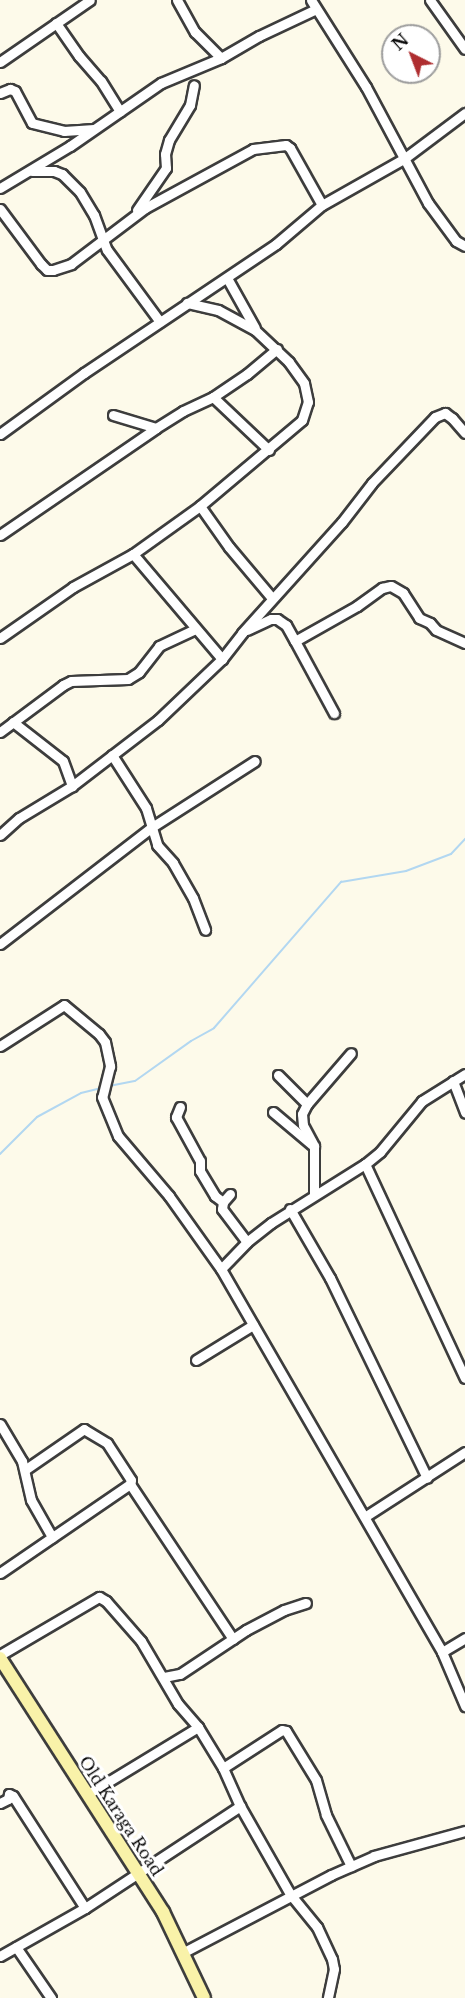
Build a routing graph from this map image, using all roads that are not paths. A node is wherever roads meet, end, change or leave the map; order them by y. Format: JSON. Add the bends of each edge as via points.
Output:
{"nodes":[{"id":1,"x":67,"y":0,"type":"edge"},
{"id":2,"x":90,"y":0,"type":"edge"},
{"id":3,"x":177,"y":0,"type":"edge"},
{"id":4,"x":430,"y":0,"type":"edge"},
{"id":5,"x":314,"y":3,"type":"edge"},
{"id":6,"x":74,"y":9,"type":"junction"},
{"id":7,"x":56,"y":22,"type":"junction"},
{"id":8,"x":465,"y":49,"type":"edge"},
{"id":9,"x":221,"y":58,"type":"junction"},
{"id":10,"x":1,"y":59,"type":"edge"},
{"id":11,"x":194,"y":85,"type":"dead end"},
{"id":12,"x":0,"y":93,"type":"edge"},
{"id":13,"x":120,"y":111,"type":"junction"},
{"id":14,"x":465,"y":113,"type":"edge"},
{"id":15,"x":94,"y":129,"type":"junction"},
{"id":16,"x":58,"y":153,"type":"junction"},
{"id":17,"x":405,"y":158,"type":"junction"},
{"id":18,"x":29,"y":171,"type":"junction"},
{"id":19,"x":62,"y":174,"type":"junction"},
{"id":20,"x":0,"y":188,"type":"edge"},
{"id":21,"x":322,"y":205,"type":"junction"},
{"id":22,"x":0,"y":208,"type":"edge"},
{"id":23,"x":134,"y":214,"type":"junction"},
{"id":24,"x":102,"y":240,"type":"junction"},
{"id":25,"x":465,"y":246,"type":"edge"},
{"id":26,"x":227,"y":278,"type":"junction"},
{"id":27,"x":187,"y":303,"type":"junction"},
{"id":28,"x":160,"y":322,"type":"junction"},
{"id":29,"x":255,"y":330,"type":"junction"},
{"id":30,"x":276,"y":349,"type":"junction"},
{"id":31,"x":213,"y":397,"type":"junction"},
{"id":32,"x":113,"y":415,"type":"dead end"},
{"id":33,"x":156,"y":428,"type":"junction"},
{"id":34,"x":465,"y":433,"type":"edge"},
{"id":35,"x":0,"y":434,"type":"edge"},
{"id":36,"x":269,"y":450,"type":"junction"},
{"id":37,"x":200,"y":506,"type":"junction"},
{"id":38,"x":0,"y":535,"type":"edge"},
{"id":39,"x":133,"y":554,"type":"junction"},
{"id":40,"x":272,"y":598,"type":"junction"},
{"id":41,"x":194,"y":630,"type":"junction"},
{"id":42,"x":242,"y":633,"type":"junction"},
{"id":43,"x":0,"y":636,"type":"edge"},
{"id":44,"x":295,"y":641,"type":"junction"},
{"id":45,"x":465,"y":643,"type":"edge"},
{"id":46,"x":222,"y":659,"type":"junction"},
{"id":47,"x":334,"y":713,"type":"dead end"},
{"id":48,"x":13,"y":722,"type":"junction"},
{"id":49,"x":0,"y":732,"type":"edge"},
{"id":50,"x":112,"y":755,"type":"junction"},
{"id":51,"x":255,"y":761,"type":"dead end"},
{"id":52,"x":72,"y":786,"type":"junction"},
{"id":53,"x":152,"y":827,"type":"junction"},
{"id":54,"x":0,"y":836,"type":"edge"},
{"id":55,"x":205,"y":930,"type":"dead end"},
{"id":56,"x":0,"y":944,"type":"edge"},
{"id":57,"x":0,"y":1046,"type":"edge"},
{"id":58,"x":351,"y":1053,"type":"dead end"},
{"id":59,"x":465,"y":1074,"type":"edge"},
{"id":60,"x":278,"y":1075,"type":"dead end"},
{"id":61,"x":453,"y":1081,"type":"junction"},
{"id":62,"x":307,"y":1104,"type":"junction"},
{"id":63,"x":180,"y":1107,"type":"dead end"},
{"id":64,"x":273,"y":1112,"type":"dead end"},
{"id":65,"x":465,"y":1113,"type":"edge"},
{"id":66,"x":314,"y":1146,"type":"junction"},
{"id":67,"x":365,"y":1164,"type":"junction"},
{"id":68,"x":314,"y":1194,"type":"junction"},
{"id":69,"x":290,"y":1209,"type":"junction"},
{"id":70,"x":247,"y":1242,"type":"junction"},
{"id":71,"x":221,"y":1269,"type":"junction"},
{"id":72,"x":253,"y":1325,"type":"junction"},
{"id":73,"x":196,"y":1359,"type":"dead end"},
{"id":74,"x":464,"y":1371,"type":"edge"},
{"id":75,"x":0,"y":1424,"type":"edge"},
{"id":76,"x":465,"y":1452,"type":"edge"},
{"id":77,"x":26,"y":1469,"type":"junction"},
{"id":78,"x":427,"y":1478,"type":"junction"},
{"id":79,"x":130,"y":1484,"type":"junction"},
{"id":80,"x":366,"y":1516,"type":"junction"},
{"id":81,"x":52,"y":1537,"type":"junction"},
{"id":82,"x":0,"y":1573,"type":"edge"},
{"id":83,"x":306,"y":1603,"type":"dead end"},
{"id":84,"x":465,"y":1638,"type":"edge"},
{"id":85,"x":233,"y":1639,"type":"junction"},
{"id":86,"x":442,"y":1652,"type":"junction"},
{"id":87,"x":0,"y":1657,"type":"edge"},
{"id":88,"x":164,"y":1677,"type":"junction"},
{"id":89,"x":465,"y":1706,"type":"edge"},
{"id":90,"x":198,"y":1727,"type":"junction"},
{"id":91,"x":223,"y":1768,"type":"junction"},
{"id":92,"x":87,"y":1794,"type":"junction"},
{"id":93,"x":0,"y":1803,"type":"edge"},
{"id":94,"x":240,"y":1806,"type":"junction"},
{"id":95,"x":465,"y":1831,"type":"edge"},
{"id":96,"x":351,"y":1866,"type":"junction"},
{"id":97,"x":139,"y":1874,"type":"junction"},
{"id":98,"x":290,"y":1894,"type":"junction"},
{"id":99,"x":84,"y":1908,"type":"junction"},
{"id":100,"x":16,"y":1947,"type":"junction"},
{"id":101,"x":184,"y":1952,"type":"junction"},
{"id":102,"x":0,"y":1956,"type":"edge"},
{"id":103,"x":51,"y":1998,"type":"edge"},
{"id":104,"x":204,"y":1998,"type":"edge"},
{"id":105,"x":328,"y":1998,"type":"edge"}],
"edges":[{"from":1,"to":6,"type":"street"},
{"from":2,"to":6,"type":"street"},
{"from":3,"to":9,"type":"street","via":[[195,32]]},
{"from":4,"to":8,"type":"street"},
{"from":5,"to":9,"type":"street"},
{"from":5,"to":17,"type":"street"},
{"from":6,"to":7,"type":"street"},
{"from":7,"to":10,"type":"street"},
{"from":7,"to":13,"type":"street"},
{"from":9,"to":13,"type":"street","via":[[161,83]]},
{"from":11,"to":23,"type":"street","via":[[190,105],[169,140],[166,168]]},
{"from":12,"to":15,"type":"street","via":[[15,91],[32,123],[64,131]]},
{"from":13,"to":15,"type":"street"},
{"from":14,"to":17,"type":"street"},
{"from":15,"to":16,"type":"street"},
{"from":16,"to":18,"type":"street"},
{"from":16,"to":19,"type":"street"},
{"from":17,"to":21,"type":"street"},
{"from":17,"to":25,"type":"street","via":[[428,203],[456,241]]},
{"from":18,"to":19,"type":"street"},
{"from":18,"to":20,"type":"street"},
{"from":19,"to":24,"type":"street","via":[[80,192],[94,215]]},
{"from":21,"to":23,"type":"street","via":[[295,153],[286,145],[245,152]]},
{"from":21,"to":26,"type":"street"},
{"from":22,"to":24,"type":"street","via":[[47,270],[71,264]]},
{"from":23,"to":24,"type":"street"},
{"from":24,"to":28,"type":"street"},
{"from":26,"to":27,"type":"street"},
{"from":26,"to":29,"type":"street"},
{"from":27,"to":28,"type":"street"},
{"from":27,"to":29,"type":"street","via":[[218,310]]},
{"from":28,"to":35,"type":"street"},
{"from":29,"to":30,"type":"street"},
{"from":30,"to":31,"type":"street"},
{"from":30,"to":36,"type":"street","via":[[304,383],[308,402],[302,420]]},
{"from":31,"to":33,"type":"street"},
{"from":31,"to":36,"type":"street"},
{"from":32,"to":33,"type":"street"},
{"from":33,"to":38,"type":"street"},
{"from":34,"to":40,"type":"street","via":[[445,413],[435,417]]},
{"from":36,"to":37,"type":"street"},
{"from":37,"to":39,"type":"street"},
{"from":37,"to":40,"type":"street"},
{"from":39,"to":41,"type":"street"},
{"from":39,"to":43,"type":"street","via":[[73,587]]},
{"from":40,"to":42,"type":"street"},
{"from":41,"to":46,"type":"street"},
{"from":41,"to":48,"type":"street","via":[[159,646],[139,672],[128,678],[71,681]]},
{"from":42,"to":44,"type":"street","via":[[277,619],[286,625]]},
{"from":42,"to":46,"type":"street"},
{"from":44,"to":45,"type":"street","via":[[391,585],[403,593],[419,618]]},
{"from":44,"to":47,"type":"street"},
{"from":46,"to":50,"type":"street","via":[[158,720]]},
{"from":48,"to":49,"type":"street"},
{"from":48,"to":52,"type":"street","via":[[63,761]]},
{"from":50,"to":52,"type":"street"},
{"from":50,"to":53,"type":"street","via":[[146,807]]},
{"from":51,"to":53,"type":"street"},
{"from":52,"to":54,"type":"street","via":[[19,818]]},
{"from":53,"to":55,"type":"street","via":[[157,845],[173,863],[193,898]]},
{"from":53,"to":56,"type":"street"},
{"from":57,"to":71,"type":"street","via":[[64,1005],[99,1034],[105,1042],[110,1066],[102,1097],[118,1136],[169,1196]]},
{"from":58,"to":62,"type":"street"},
{"from":59,"to":61,"type":"street"},
{"from":60,"to":62,"type":"street"},
{"from":61,"to":65,"type":"street"},
{"from":61,"to":67,"type":"street","via":[[422,1101],[380,1152]]},
{"from":62,"to":66,"type":"street","via":[[302,1114],[303,1125]]},
{"from":63,"to":70,"type":"street","via":[[176,1117],[200,1161],[200,1171],[215,1196],[227,1198],[222,1206],[226,1217]]},
{"from":64,"to":66,"type":"street"},
{"from":66,"to":68,"type":"street"},
{"from":67,"to":68,"type":"street"},
{"from":67,"to":74,"type":"street"},
{"from":68,"to":69,"type":"street"},
{"from":69,"to":70,"type":"street"},
{"from":69,"to":78,"type":"street","via":[[330,1278]]},
{"from":70,"to":71,"type":"street"},
{"from":71,"to":72,"type":"street"},
{"from":72,"to":73,"type":"street"},
{"from":72,"to":80,"type":"street"},
{"from":75,"to":77,"type":"street"},
{"from":76,"to":78,"type":"street"},
{"from":77,"to":79,"type":"street","via":[[84,1429],[107,1443]]},
{"from":77,"to":81,"type":"street","via":[[30,1500]]},
{"from":78,"to":80,"type":"street"},
{"from":79,"to":81,"type":"street"},
{"from":79,"to":85,"type":"street"},
{"from":80,"to":86,"type":"street"},
{"from":81,"to":82,"type":"street"},
{"from":83,"to":85,"type":"street","via":[[284,1610]]},
{"from":84,"to":86,"type":"street"},
{"from":85,"to":88,"type":"street","via":[[180,1674]]},
{"from":86,"to":89,"type":"street"},
{"from":87,"to":88,"type":"street","via":[[99,1597],[121,1615]]},
{"from":87,"to":92,"type":"street","name":"Old Karaga Road"},
{"from":88,"to":90,"type":"street","via":[[178,1704]]},
{"from":90,"to":91,"type":"street"},
{"from":90,"to":92,"type":"street"},
{"from":91,"to":94,"type":"street"},
{"from":91,"to":96,"type":"street","via":[[286,1731],[316,1780],[326,1815]]},
{"from":92,"to":97,"type":"street","name":"Old Karaga Road"},
{"from":93,"to":99,"type":"street","via":[[9,1794],[13,1796]]},
{"from":94,"to":97,"type":"street"},
{"from":94,"to":98,"type":"street"},
{"from":95,"to":96,"type":"street"},
{"from":96,"to":98,"type":"street"},
{"from":97,"to":99,"type":"street"},
{"from":97,"to":101,"type":"street","name":"Old Karaga Road"},
{"from":98,"to":101,"type":"street"},
{"from":98,"to":105,"type":"street","via":[[317,1927],[332,1959]]},
{"from":99,"to":100,"type":"street"},
{"from":100,"to":102,"type":"street"},
{"from":100,"to":103,"type":"street"},
{"from":101,"to":104,"type":"street","name":"Old Karaga Road"}]}
